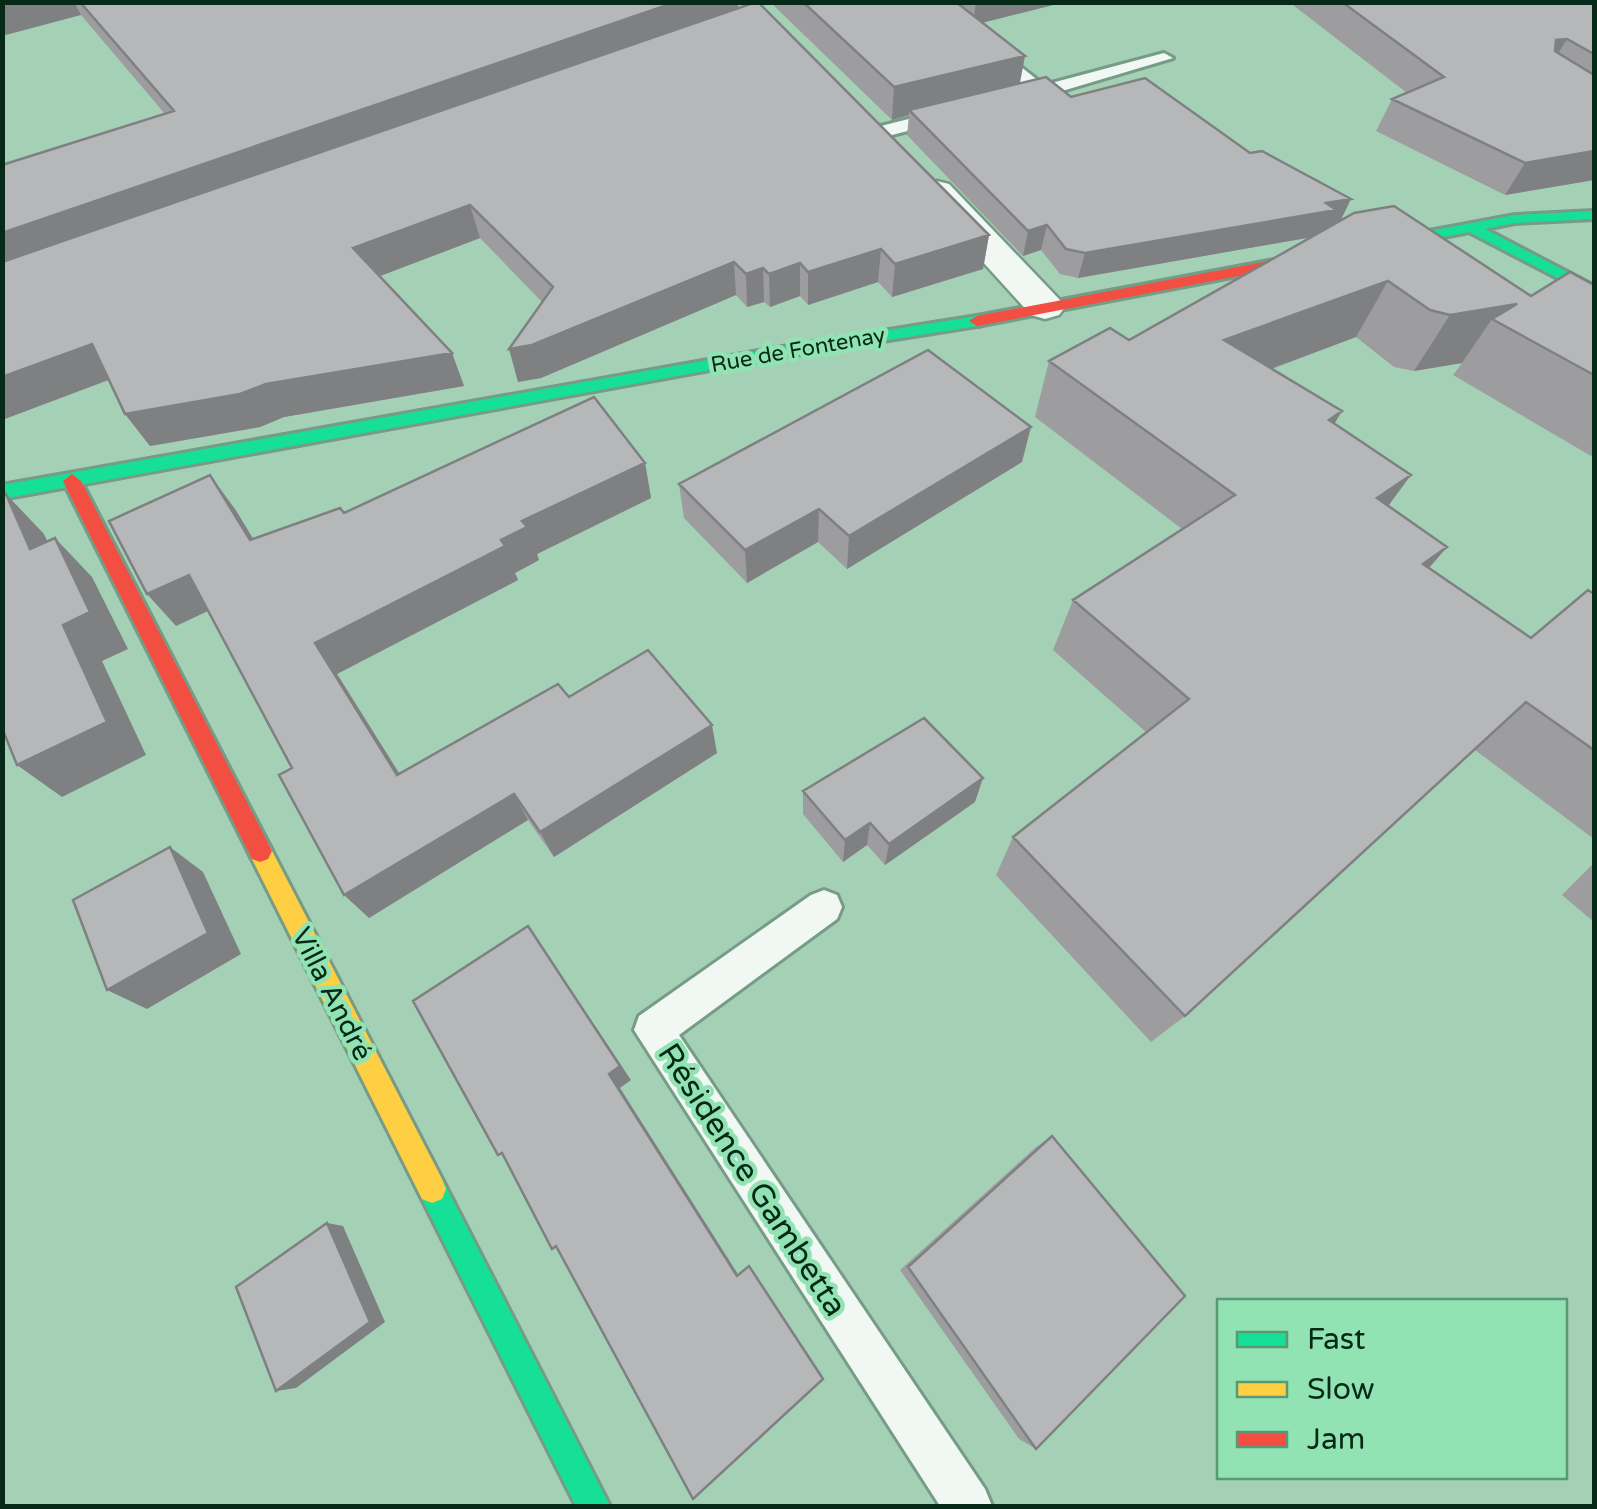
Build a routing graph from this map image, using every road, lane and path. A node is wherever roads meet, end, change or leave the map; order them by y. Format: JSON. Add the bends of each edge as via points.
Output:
{"nodes":[{"id":1,"x":926,"y":2,"type":"edge"},
{"id":2,"x":1164,"y":58,"type":"dead end"},
{"id":3,"x":1041,"y":92,"type":"junction"},
{"id":4,"x":852,"y":105,"type":"edge"},
{"id":5,"x":880,"y":132,"type":"junction"},
{"id":6,"x":1594,"y":215,"type":"edge"},
{"id":7,"x":1472,"y":228,"type":"junction"},
{"id":8,"x":1594,"y":292,"type":"edge"},
{"id":9,"x":1045,"y":306,"type":"junction"},
{"id":10,"x":72,"y":482,"type":"junction"},
{"id":11,"x":2,"y":492,"type":"edge"},
{"id":12,"x":824,"y":907,"type":"dead end"},
{"id":13,"x":592,"y":1506,"type":"edge"},
{"id":14,"x":968,"y":1506,"type":"edge"}],
"edges":[{"from":1,"to":3,"type":"lane"},
{"from":2,"to":3,"type":"lane"},
{"from":3,"to":5,"type":"lane"},
{"from":4,"to":5,"type":"street"},
{"from":5,"to":9,"type":"street"},
{"from":6,"to":7,"type":"street","name":"Rue de Fontenay"},
{"from":7,"to":8,"type":"street"},
{"from":7,"to":9,"type":"street","name":"Rue de Fontenay"},
{"from":9,"to":10,"type":"street","name":"Rue de Fontenay"},
{"from":10,"to":11,"type":"street","name":"Rue de Fontenay"},
{"from":10,"to":13,"type":"street","name":"Villa André"},
{"from":12,"to":14,"type":"lane","name":"Résidence Gambetta","via":[[653,1030]]}]}
